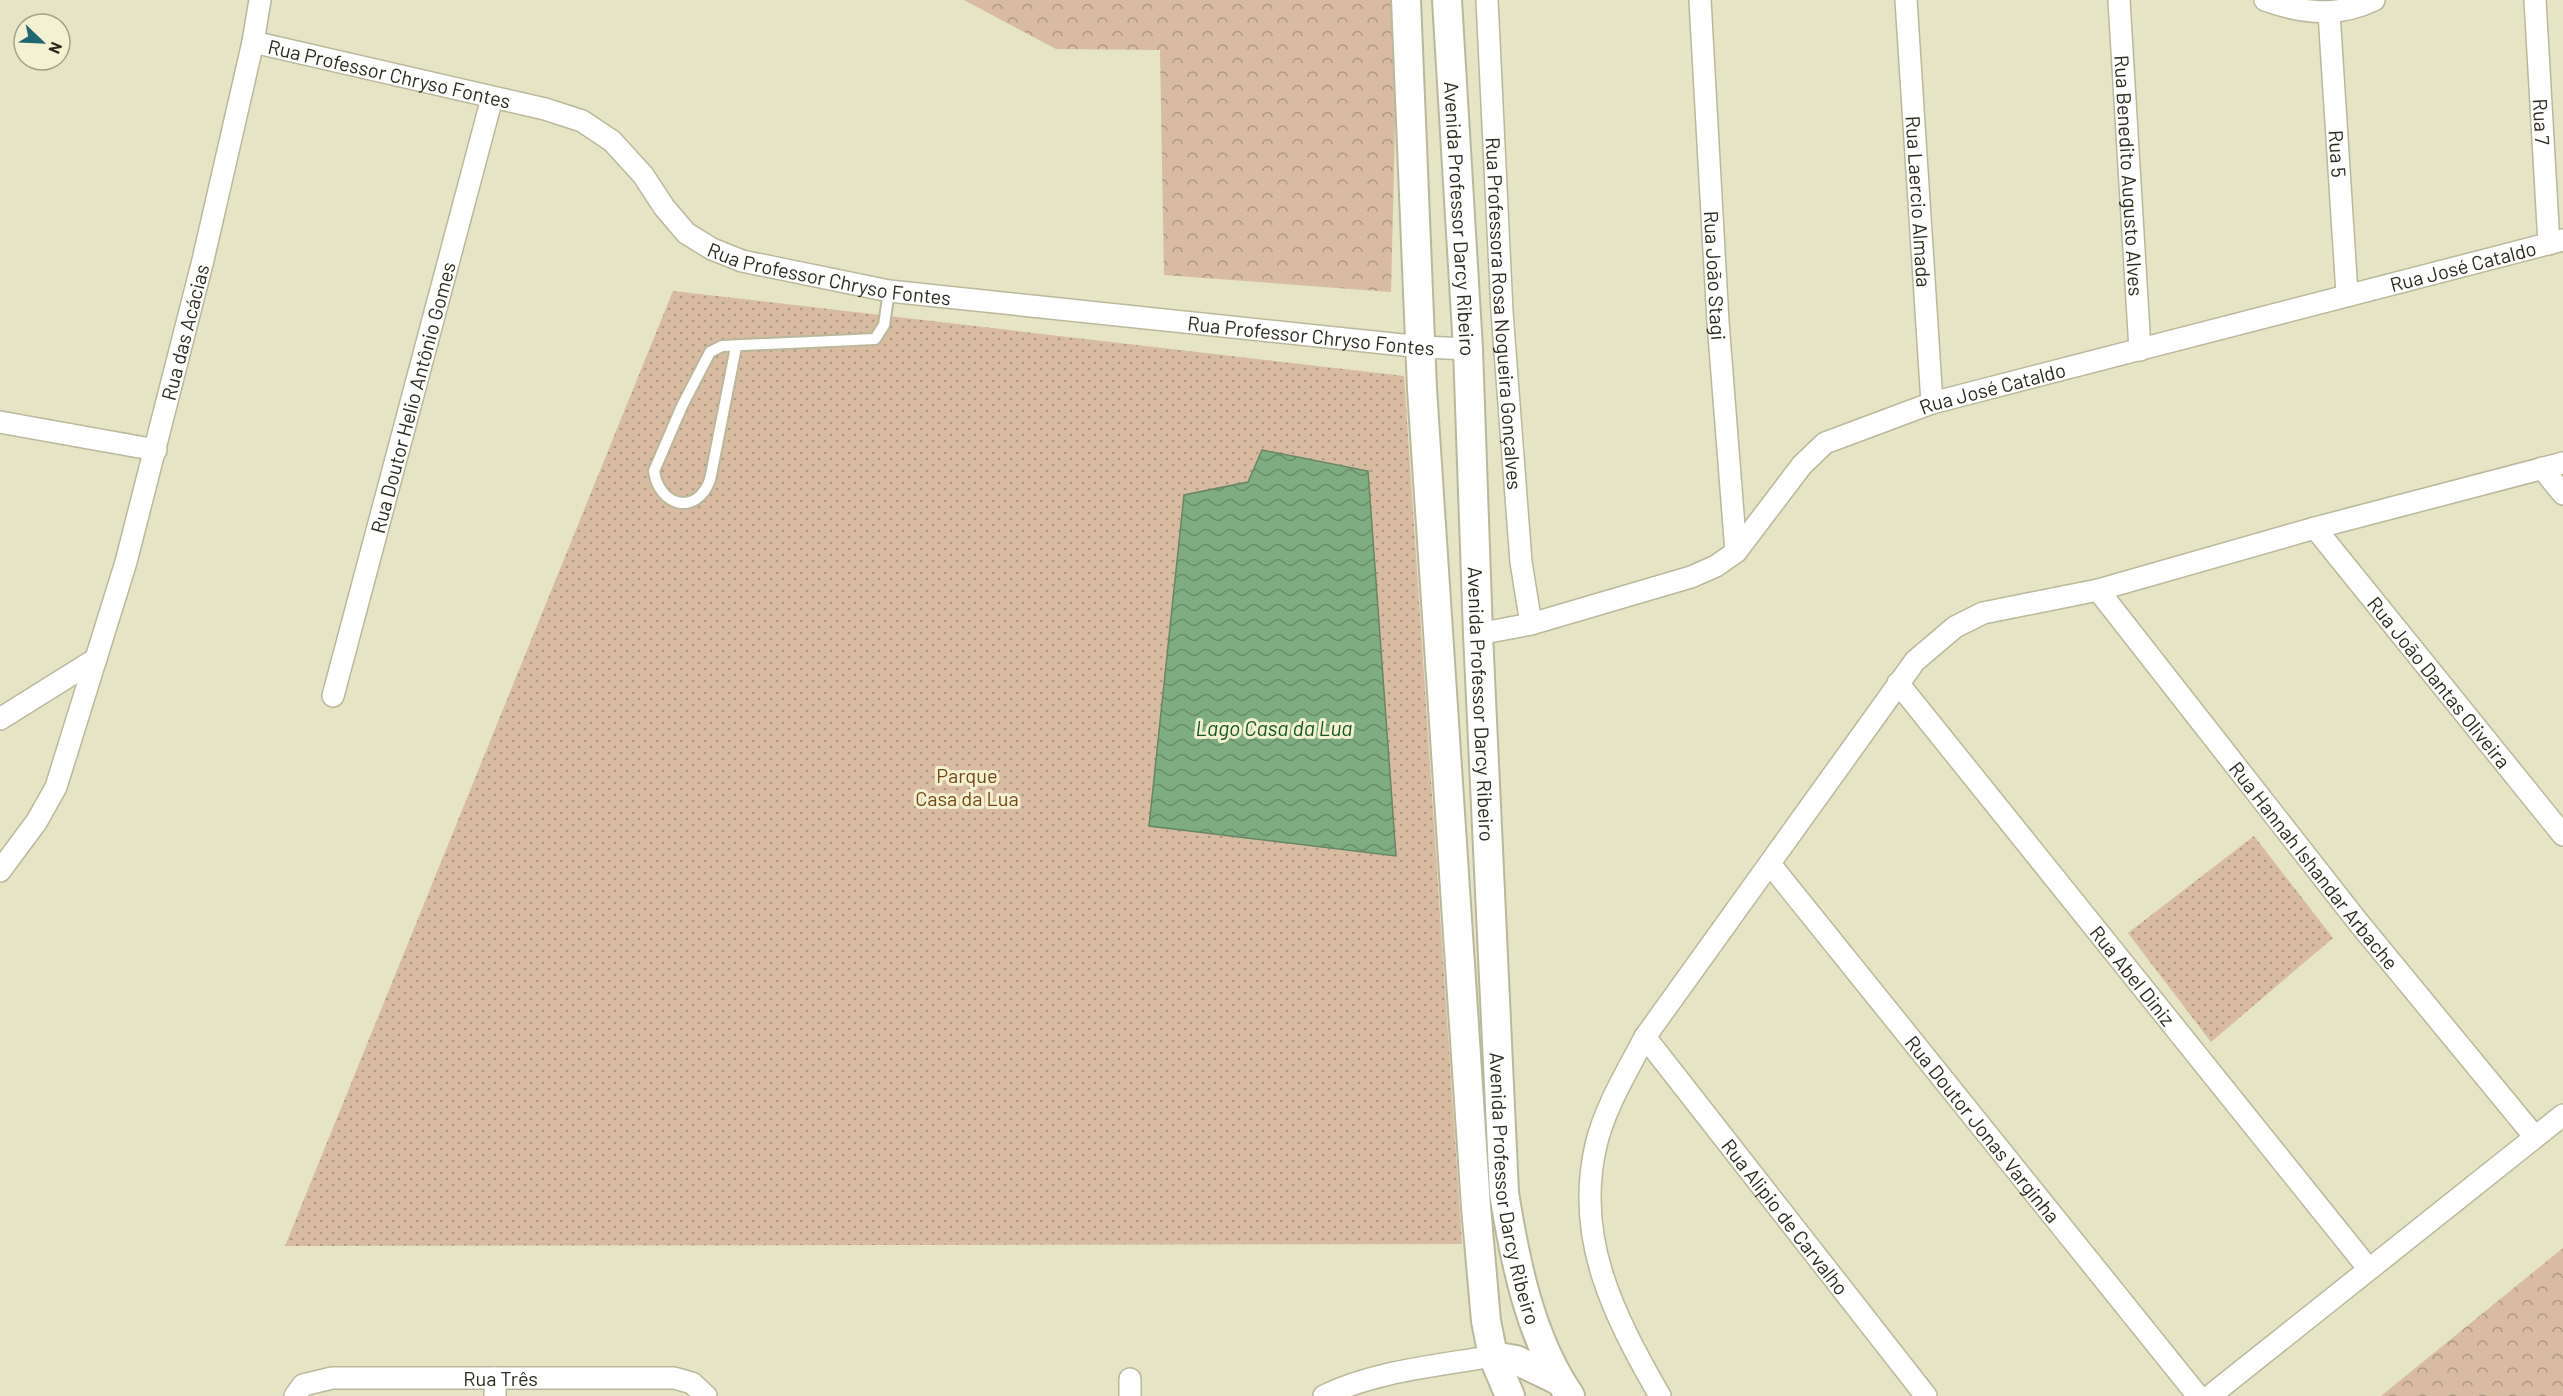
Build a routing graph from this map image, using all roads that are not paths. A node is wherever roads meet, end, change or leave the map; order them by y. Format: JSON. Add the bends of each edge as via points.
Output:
{"nodes":[{"id":1,"x":260,"y":0,"type":"edge"},
{"id":2,"x":1406,"y":0,"type":"edge"},
{"id":3,"x":1447,"y":0,"type":"edge"},
{"id":4,"x":1487,"y":0,"type":"edge"},
{"id":5,"x":1700,"y":0,"type":"edge"},
{"id":6,"x":1906,"y":0,"type":"edge"},
{"id":7,"x":2119,"y":0,"type":"edge"},
{"id":8,"x":2265,"y":0,"type":"edge"},
{"id":9,"x":2374,"y":0,"type":"edge"},
{"id":10,"x":2535,"y":0,"type":"edge"},
{"id":11,"x":2329,"y":13,"type":"junction"},
{"id":12,"x":253,"y":42,"type":"junction"},
{"id":13,"x":492,"y":98,"type":"junction"},
{"id":14,"x":2556,"y":242,"type":"edge"},
{"id":15,"x":889,"y":291,"type":"junction"},
{"id":16,"x":2347,"y":294,"type":"junction"},
{"id":17,"x":736,"y":347,"type":"junction"},
{"id":18,"x":1422,"y":347,"type":"junction"},
{"id":19,"x":1468,"y":349,"type":"junction"},
{"id":20,"x":2140,"y":350,"type":"junction"},
{"id":21,"x":1932,"y":403,"type":"junction"},
{"id":22,"x":0,"y":422,"type":"edge"},
{"id":23,"x":156,"y":450,"type":"junction"},
{"id":24,"x":2563,"y":462,"type":"edge"},
{"id":25,"x":2542,"y":468,"type":"junction"},
{"id":26,"x":2563,"y":494,"type":"edge"},
{"id":27,"x":2316,"y":528,"type":"junction"},
{"id":28,"x":1736,"y":552,"type":"junction"},
{"id":29,"x":2098,"y":590,"type":"junction"},
{"id":30,"x":1531,"y":624,"type":"junction"},
{"id":31,"x":1478,"y":634,"type":"junction"},
{"id":32,"x":96,"y":659,"type":"junction"},
{"id":33,"x":1898,"y":683,"type":"junction"},
{"id":34,"x":333,"y":696,"type":"dead end"},
{"id":35,"x":0,"y":719,"type":"edge"},
{"id":36,"x":2563,"y":835,"type":"edge"},
{"id":37,"x":1770,"y":864,"type":"junction"},
{"id":38,"x":0,"y":871,"type":"edge"},
{"id":39,"x":1645,"y":1037,"type":"junction"},
{"id":40,"x":2563,"y":1115,"type":"edge"},
{"id":41,"x":2535,"y":1137,"type":"junction"},
{"id":42,"x":2368,"y":1268,"type":"junction"},
{"id":43,"x":1493,"y":1356,"type":"junction"},
{"id":44,"x":495,"y":1387,"type":"edge"},
{"id":45,"x":1565,"y":1389,"type":"edge"},
{"id":46,"x":295,"y":1396,"type":"edge"},
{"id":47,"x":706,"y":1396,"type":"edge"},
{"id":48,"x":1324,"y":1396,"type":"edge"},
{"id":49,"x":1510,"y":1396,"type":"edge"},
{"id":50,"x":1660,"y":1396,"type":"edge"},
{"id":51,"x":1926,"y":1396,"type":"edge"},
{"id":52,"x":2198,"y":1396,"type":"edge"},
{"id":53,"x":2210,"y":1396,"type":"edge"}],
"edges":[{"from":1,"to":12,"type":"street","name":"Rua das Acácias"},
{"from":2,"to":18,"type":"main road","name":"Avenida Professor Darcy Ribeiro"},
{"from":3,"to":19,"type":"main road","name":"Avenida Professor Darcy Ribeiro"},
{"from":4,"to":30,"type":"street","name":"Rua Professora Rosa Nogueira Gonçalves","via":[[1502,312],[1521,562]]},
{"from":5,"to":28,"type":"street","name":"Rua João Stagi"},
{"from":6,"to":21,"type":"street","name":"Rua Laercio Almada"},
{"from":7,"to":20,"type":"street","name":"Rua Benedito Augusto Alves"},
{"from":8,"to":11,"type":"street","via":[[2295,10]]},
{"from":9,"to":11,"type":"street"},
{"from":10,"to":14,"type":"street","name":"Rua 7"},
{"from":11,"to":16,"type":"street","name":"Rua 5"},
{"from":12,"to":13,"type":"street","name":"Rua Professor Chryso Fontes"},
{"from":12,"to":23,"type":"street","name":"Rua das Acácias"},
{"from":13,"to":15,"type":"street","name":"Rua Professor Chryso Fontes","via":[[582,121],[612,141],[686,233],[712,249],[741,261]]},
{"from":13,"to":34,"type":"street","name":"Rua Doutor Helio Antônio Gomes"},
{"from":14,"to":16,"type":"street","name":"Rua José Cataldo"},
{"from":15,"to":17,"type":"lane","via":[[884,325],[875,339]]},
{"from":15,"to":18,"type":"street","name":"Rua Professor Chryso Fontes"},
{"from":16,"to":20,"type":"street","name":"Rua José Cataldo"},
{"from":17,"to":17,"type":"lane","via":[[722,346],[710,352],[682,406],[654,471],[667,497],[692,503],[710,480]]},
{"from":18,"to":19,"type":"street","name":"Rua Professor Chryso Fontes"},
{"from":18,"to":43,"type":"main road","name":"Avenida Professor Darcy Ribeiro","via":[[1470,1117],[1482,1280]]},
{"from":19,"to":31,"type":"main road","name":"Avenida Professor Darcy Ribeiro"},
{"from":20,"to":21,"type":"street","name":"Rua José Cataldo"},
{"from":21,"to":28,"type":"street","name":"Rua José Cataldo","via":[[1825,443],[1802,465]]},
{"from":22,"to":23,"type":"street"},
{"from":23,"to":32,"type":"street","name":"Rua das Acácias"},
{"from":24,"to":25,"type":"street"},
{"from":25,"to":26,"type":"street"},
{"from":25,"to":27,"type":"street"},
{"from":27,"to":29,"type":"street"},
{"from":27,"to":36,"type":"street","name":"Rua João Dantas Oliveira"},
{"from":28,"to":30,"type":"street","name":"Rua José Cataldo","via":[[1690,577]]},
{"from":29,"to":33,"type":"street","via":[[1983,613],[1936,642]]},
{"from":29,"to":41,"type":"street","name":"Rua Hannah Ishandar Arbache","via":[[2358,922]]},
{"from":30,"to":31,"type":"street","name":"Rua José Cataldo"},
{"from":31,"to":45,"type":"main road","name":"Avenida Professor Darcy Ribeiro","via":[[1504,1193],[1537,1330]]},
{"from":32,"to":35,"type":"street"},
{"from":32,"to":38,"type":"street","name":"Rua das Acácias","via":[[56,786],[37,821]]},
{"from":33,"to":37,"type":"street"},
{"from":33,"to":42,"type":"street","name":"Rua Abel Diniz"},
{"from":37,"to":39,"type":"street"},
{"from":37,"to":52,"type":"street","name":"Rua Doutor Jonas Varginha"},
{"from":39,"to":50,"type":"street","via":[[1613,1098],[1596,1145],[1590,1189],[1593,1245],[1612,1308]]},
{"from":39,"to":51,"type":"street","name":"Rua Alipio de Carvalho"},
{"from":40,"to":41,"type":"street"},
{"from":41,"to":42,"type":"street"},
{"from":42,"to":53,"type":"street"},
{"from":43,"to":45,"type":"main road","via":[[1516,1360]]},
{"from":43,"to":48,"type":"street","via":[[1374,1378]]},
{"from":43,"to":49,"type":"main road","name":"Avenida Professor Darcy Ribeiro"},
{"from":44,"to":46,"type":"street","name":"Rua Três","via":[[332,1378],[303,1385]]},
{"from":44,"to":47,"type":"street","name":"Rua Três","via":[[674,1378],[692,1383]]}]}
